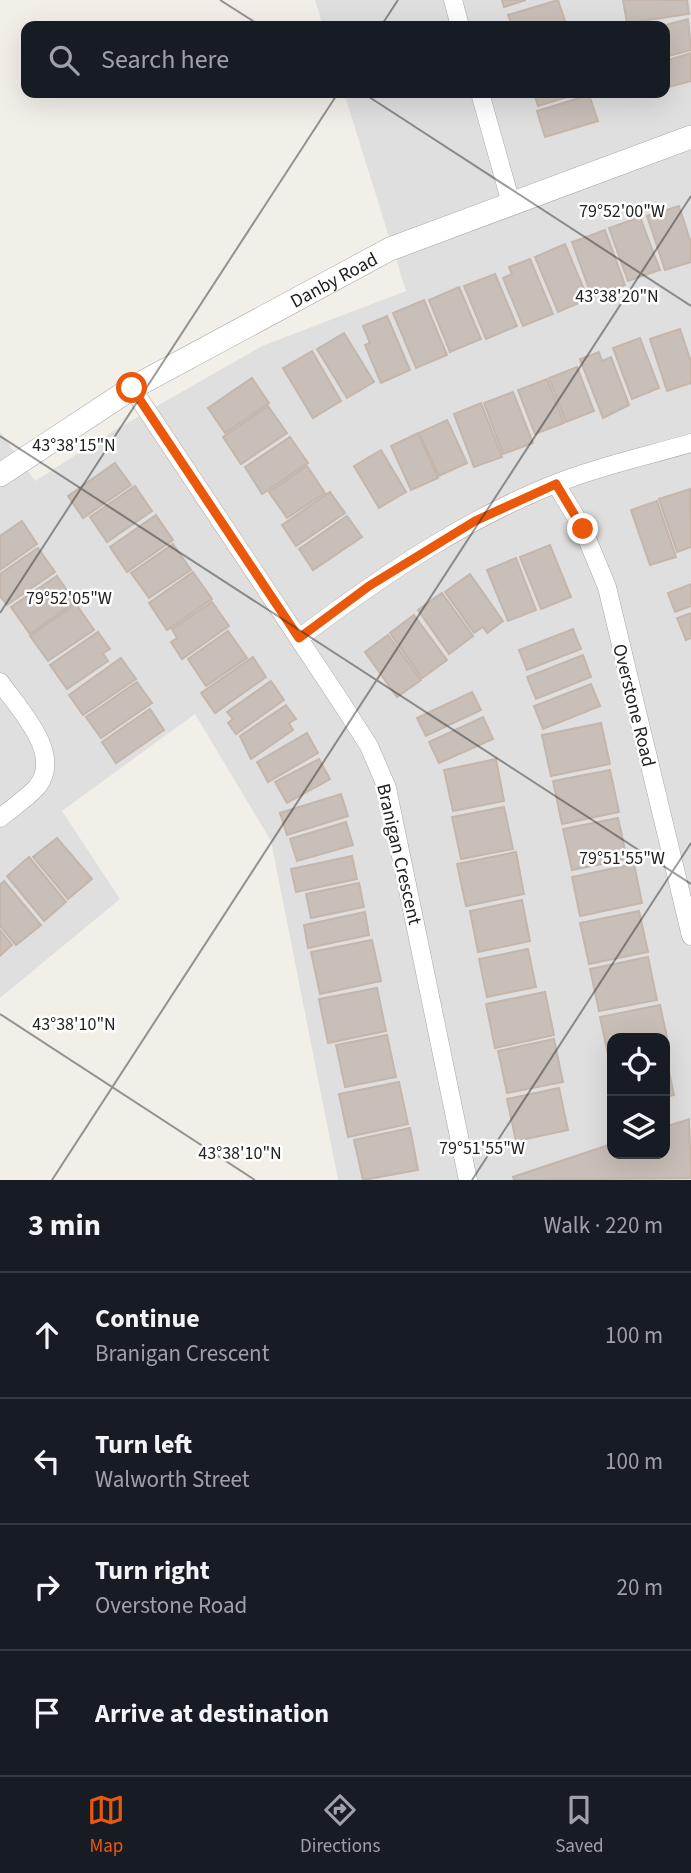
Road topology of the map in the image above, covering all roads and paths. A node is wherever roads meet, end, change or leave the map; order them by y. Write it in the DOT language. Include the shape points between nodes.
graph roads {
  1 [pos="453,0"];
  2 [pos="459,21"];
  3 [pos="481,98"];
  4 [pos="691,138"];
  5 [pos="511,203"];
  6 [pos="132,388"];
  7 [pos="691,443"];
  8 [pos="0,475"];
  9 [pos="556,484"];
  10 [pos="299,638"];
  11 [pos="0,682"];
  12 [pos="0,818"];
  13 [pos="691,936"];
  14 [pos="468,1180"];
  1 -- 2 [label="street"];
  3 -- 5 [label="street"];
  4 -- 5 [label="street, Danby Road"];
  5 -- 6 [label="street, Danby Road" via="390,249"];
  6 -- 8 [label="street, Danby Road"];
  6 -- 10 [label="street, Branigan Crescent"];
  7 -- 9 [label="street"];
  9 -- 10 [label="street" via="475,521 369,586"];
  9 -- 13 [label="street, Overstone Road" via="583,529 607,587"];
  10 -- 14 [label="street, Branigan Crescent" via="369,746 387,788"];
  11 -- 12 [label="street" via="36,734 46,757 38,786"];
}
